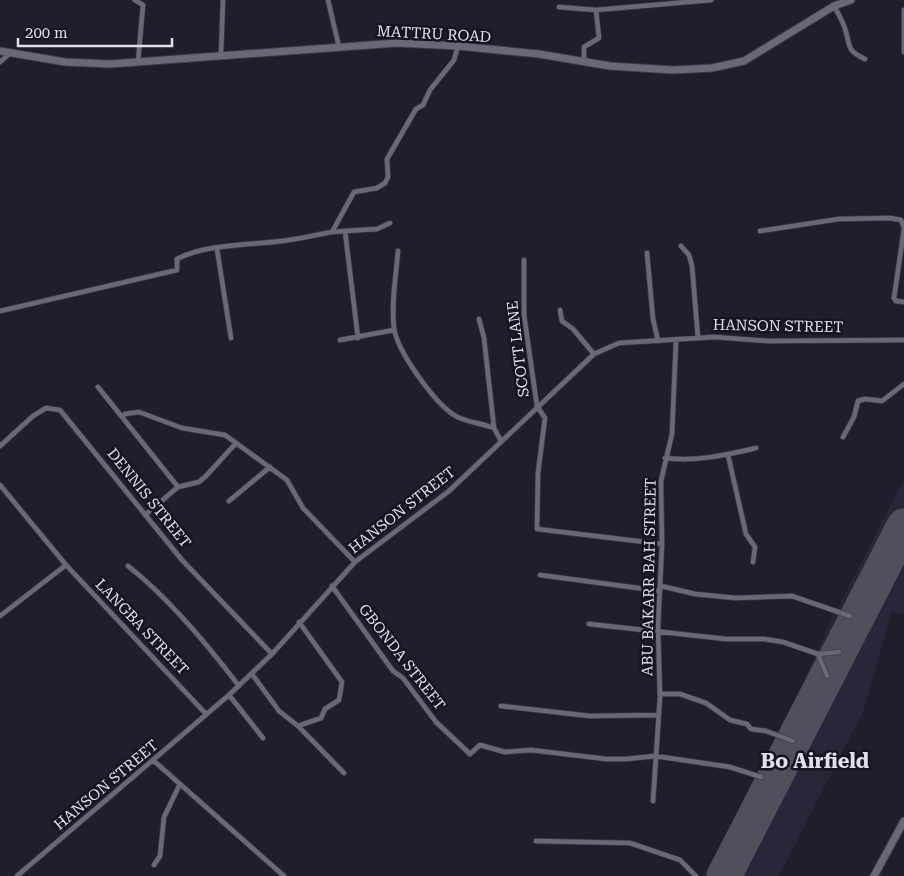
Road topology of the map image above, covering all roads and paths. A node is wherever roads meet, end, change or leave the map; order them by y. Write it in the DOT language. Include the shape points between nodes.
graph roads {
  1 [pos="135,0"];
  2 [pos="146,0"];
  3 [pos="224,0"];
  4 [pos="328,0"];
  5 [pos="711,0"];
  6 [pos="851,0"];
  7 [pos="143,5"];
  8 [pos="834,6"];
  9 [pos="559,7"];
  10 [pos="596,10"];
  11 [pos="904,10"];
  12 [pos="458,46"];
  13 [pos="339,47"];
  14 [pos="0,51"];
  15 [pos="904,52"];
  16 [pos="9,54"];
  17 [pos="221,55"];
  18 [pos="865,59"];
  19 [pos="0,62"];
  20 [pos="138,62"];
  21 [pos="584,62"];
  22 [pos="390,223"];
  23 [pos="904,229"];
  24 [pos="345,231"];
  25 [pos="760,231"];
  26 [pos="332,232"];
  27 [pos="681,246"];
  28 [pos="217,249"];
  29 [pos="398,251"];
  30 [pos="647,253"];
  31 [pos="902,258"];
  32 [pos="524,260"];
  33 [pos="904,302"];
  34 [pos="560,310"];
  35 [pos="0,311"];
  36 [pos="479,319"];
  37 [pos="394,330"];
  38 [pos="231,338"];
  39 [pos="358,338"];
  40 [pos="698,338"];
  41 [pos="340,340"];
  42 [pos="904,340"];
  43 [pos="658,341"];
  44 [pos="676,341"];
  45 [pos="594,354"];
  46 [pos="904,384"];
  47 [pos="98,387"];
  48 [pos="538,406"];
  49 [pos="125,414"];
  50 [pos="494,428"];
  51 [pos="843,437"];
  52 [pos="501,442"];
  53 [pos="236,443"];
  54 [pos="0,446"];
  55 [pos="756,448"];
  56 [pos="728,455"];
  57 [pos="665,458"];
  58 [pos="270,467"];
  59 [pos="0,485"];
  60 [pos="178,488"];
  61 [pos="229,501"];
  62 [pos="145,515"];
  63 [pos="662,544"];
  64 [pos="354,562"];
  65 [pos="753,562"];
  66 [pos="66,566"];
  67 [pos="128,566"];
  68 [pos="540,574"];
  69 [pos="332,586"];
  70 [pos="660,589"];
  71 [pos="0,616"];
  72 [pos="850,616"];
  73 [pos="299,622"];
  74 [pos="589,624"];
  75 [pos="658,630"];
  76 [pos="839,652"];
  77 [pos="272,654"];
  78 [pos="818,654"];
  79 [pos="252,674"];
  80 [pos="827,676"];
  81 [pos="238,686"];
  82 [pos="660,694"];
  83 [pos="229,695"];
  84 [pos="501,706"];
  85 [pos="206,714"];
  86 [pos="658,714"];
  87 [pos="298,726"];
  88 [pos="263,738"];
  89 [pos="794,741"];
  90 [pos="654,756"];
  91 [pos="154,761"];
  92 [pos="344,773"];
  93 [pos="761,777"];
  94 [pos="180,784"];
  95 [pos="653,801"];
  96 [pos="904,821"];
  97 [pos="536,840"];
  98 [pos="154,865"];
  99 [pos="17,876"];
  100 [pos="284,876"];
  101 [pos="696,876"];
  102 [pos="874,876"];
  1 -- 7 [label="street"];
  2 -- 7 [label="street"];
  3 -- 17 [label="street"];
  4 -- 13 [label="street"];
  5 -- 10 [label="street"];
  6 -- 8 [label="main road, MATTRU ROAD"];
  7 -- 20 [label="street"];
  8 -- 18 [label="street" via="844,27 847,45 854,54"];
  8 -- 21 [label="main road, MATTRU ROAD" via="758,54 730,65 673,70"];
  9 -- 10 [label="street"];
  10 -- 21 [label="street" via="599,38 584,46"];
  11 -- 15 [label="street"];
  12 -- 13 [label="main road, MATTRU ROAD" via="397,43"];
  12 -- 21 [label="main road, MATTRU ROAD"];
  12 -- 26 [label="street" via="454,60 430,90 423,105 416,109 387,159 385,183 377,188 354,192"];
  13 -- 17 [label="main road, MATTRU ROAD"];
  14 -- 16 [label="main road, MATTRU ROAD"];
  16 -- 19 [label="street"];
  16 -- 20 [label="main road, MATTRU ROAD" via="88,64"];
  17 -- 20 [label="main road, MATTRU ROAD"];
  22 -- 24 [label="street" via="377,229"];
  23 -- 25 [label="street" via="901,220 890,218 840,219"];
  23 -- 31 [label="street"];
  24 -- 26 [label="street"];
  24 -- 39 [label="street"];
  26 -- 28 [label="street"];
  27 -- 40 [label="street" via="689,255 692,266"];
  28 -- 35 [label="street" via="177,259 177,270"];
  28 -- 38 [label="street"];
  29 -- 37 [label="street"];
  30 -- 43 [label="street"];
  31 -- 33 [label="street" via="894,298"];
  32 -- 48 [label="street, SCOTT LANE" via="524,315"];
  34 -- 45 [label="street" via="562,321"];
  36 -- 50 [label="street"];
  37 -- 39 [label="street"];
  37 -- 50 [label="street" via="411,366 441,404 455,416"];
  39 -- 41 [label="street"];
  40 -- 42 [label="street, HANSON STREET"];
  40 -- 44 [label="street, HANSON STREET"];
  43 -- 44 [label="street, HANSON STREET"];
  43 -- 45 [label="street, HANSON STREET" via="619,343"];
  44 -- 57 [label="street, ABU BAKARR BAH STREET" via="672,434"];
  45 -- 48 [label="street, HANSON STREET"];
  46 -- 51 [label="street" via="882,401 858,401"];
  47 -- 60 [label="street"];
  48 -- 52 [label="street, HANSON STREET"];
  48 -- 63 [label="street, SCOTT LANE" via="545,418 538,473 536,529"];
  49 -- 53 [label="street" via="139,412 182,428 225,435"];
  50 -- 52 [label="street"];
  52 -- 64 [label="street, HANSON STREET" via="449,491"];
  53 -- 58 [label="street"];
  53 -- 60 [label="street" via="199,482"];
  54 -- 62 [label="street, DENNIS STREET" via="46,408 60,410"];
  55 -- 56 [label="street"];
  56 -- 57 [label="street" via="681,460"];
  56 -- 65 [label="street" via="746,534 755,547"];
  57 -- 63 [label="street, ABU BAKARR BAH STREET" via="660,497"];
  58 -- 61 [label="street"];
  58 -- 64 [label="street" via="287,480 304,508"];
  59 -- 66 [label="street, LANGBA STREET"];
  60 -- 62 [label="street"];
  62 -- 77 [label="street, DENNIS STREET" via="182,560"];
  63 -- 70 [label="street, ABU BAKARR BAH STREET"];
  64 -- 69 [label="street, HANSON STREET"];
  66 -- 71 [label="street"];
  66 -- 85 [label="street, LANGBA STREET"];
  67 -- 81 [label="street" via="166,602"];
  68 -- 70 [label="street"];
  69 -- 73 [label="street, HANSON STREET"];
  69 -- 90 [label="street, GBONDA STREET" via="393,671 403,678 436,722 470,754 480,745 504,752 532,750 606,759"];
  70 -- 72 [label="street" via="736,598 792,596"];
  70 -- 75 [label="street, ABU BAKARR BAH STREET"];
  73 -- 77 [label="street, HANSON STREET"];
  73 -- 87 [label="street" via="342,682 339,700 325,709 321,718"];
  74 -- 75 [label="street"];
  75 -- 78 [label="street" via="726,639 764,639"];
  75 -- 82 [label="street, ABU BAKARR BAH STREET"];
  76 -- 78 [label="street"];
  77 -- 79 [label="street, HANSON STREET"];
  78 -- 80 [label="street"];
  79 -- 81 [label="street, HANSON STREET"];
  79 -- 87 [label="street" via="280,711"];
  81 -- 83 [label="street, HANSON STREET"];
  82 -- 86 [label="street, ABU BAKARR BAH STREET"];
  82 -- 89 [label="street" via="680,694 706,703 730,720"];
  83 -- 85 [label="street, HANSON STREET"];
  83 -- 88 [label="street"];
  84 -- 86 [label="street" via="590,716"];
  85 -- 91 [label="street, HANSON STREET"];
  86 -- 90 [label="street, ABU BAKARR BAH STREET"];
  87 -- 92 [label="street"];
  90 -- 93 [label="street" via="730,767"];
  90 -- 95 [label="street, ABU BAKARR BAH STREET"];
  91 -- 94 [label="street"];
  91 -- 99 [label="street, HANSON STREET"];
  94 -- 98 [label="street" via="164,818 160,856"];
  94 -- 100 [label="street"];
  96 -- 102 [label="main road"];
  97 -- 101 [label="street" via="630,843 680,860"];
}
